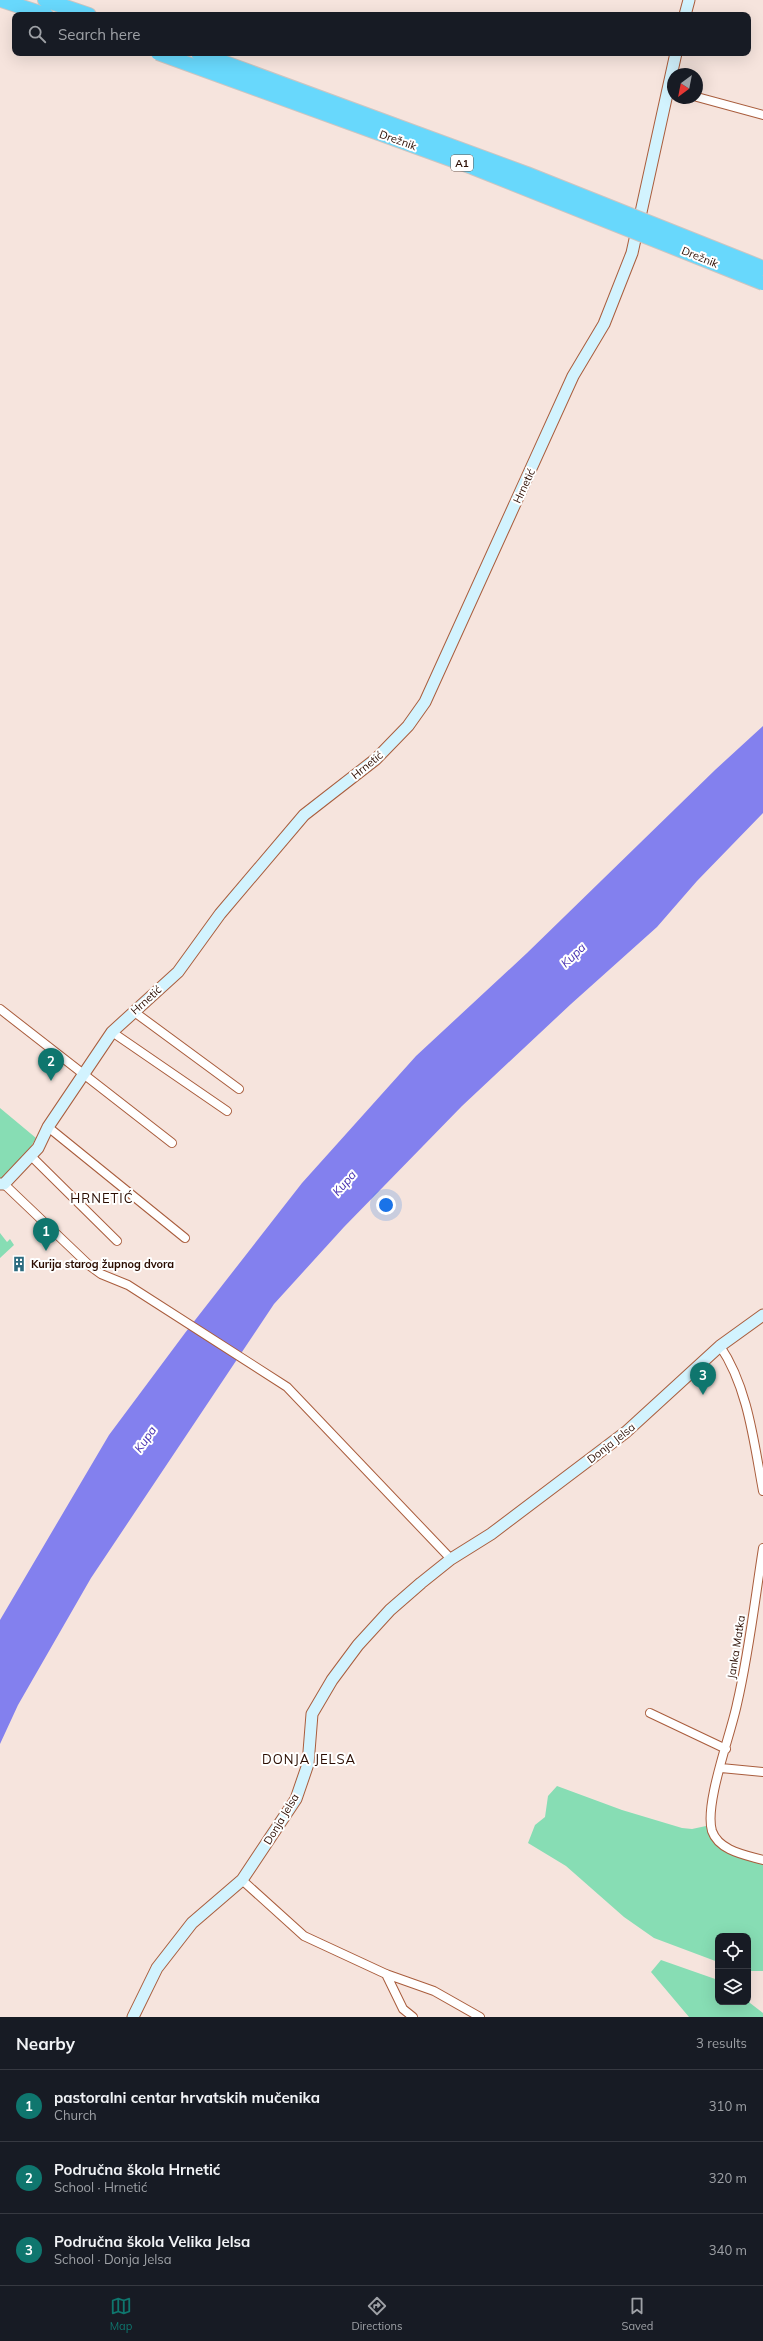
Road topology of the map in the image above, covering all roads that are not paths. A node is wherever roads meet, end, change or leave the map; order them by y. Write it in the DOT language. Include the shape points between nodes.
graph roads {
  1 [pos="1,0"];
  2 [pos="45,0"];
  3 [pos="689,0"];
  4 [pos="37,12"];
  5 [pos="80,12"];
  6 [pos="686,12"];
  7 [pos="166,56"];
  8 [pos="206,56"];
  9 [pos="676,56"];
  10 [pos="674,68"];
  11 [pos="703,99"];
  12 [pos="667,103"];
  13 [pos="763,115"];
  14 [pos="763,268"];
  15 [pos="763,283"];
  16 [pos="0,1009"];
  17 [pos="133,1011"];
  18 [pos="112,1032"];
  19 [pos="83,1074"];
  20 [pos="239,1089"];
  21 [pos="228,1111"];
  22 [pos="48,1127"];
  23 [pos="172,1143"];
  24 [pos="32,1156"];
  25 [pos="2,1184"];
  26 [pos="185,1238"];
  27 [pos="117,1241"];
  28 [pos="763,1315"];
  29 [pos="720,1346"];
  30 [pos="763,1491"];
  31 [pos="763,1548"];
  32 [pos="451,1559"];
  33 [pos="650,1713"];
  34 [pos="726,1749"];
  35 [pos="721,1768"];
  36 [pos="763,1772"];
  37 [pos="763,1860"];
  38 [pos="242,1880"];
  39 [pos="386,1974"];
  40 [pos="133,2017"];
  41 [pos="413,2017"];
  42 [pos="480,2017"];
  1 -- 4 [label="highway"];
  2 -- 5 [label="highway"];
  3 -- 6 [label="street"];
  7 -- 15 [label="highway, Drežnik / A1, bridge" via="472,167"];
  8 -- 14 [label="highway, Drežnik / A1, bridge" via="527,174"];
  9 -- 10 [label="street"];
  11 -- 13 [label="street"];
  12 -- 17 [label="street, Hrnetić" via="632,253 604,324 574,376 433,686 418,713 376,760 304,815 220,914 178,972"];
  16 -- 19 [label="street"];
  17 -- 18 [label="street, Hrnetić"];
  17 -- 20 [label="street"];
  18 -- 19 [label="street, Hrnetić"];
  18 -- 21 [label="street"];
  19 -- 22 [label="street, Hrnetić"];
  19 -- 23 [label="street"];
  22 -- 24 [label="street, Hrnetić"];
  22 -- 26 [label="street"];
  24 -- 25 [label="street, Hrnetić"];
  24 -- 27 [label="street"];
  25 -- 32 [label="street" via="101,1274 128,1285 274,1377"];
  28 -- 29 [label="street, Donja Jelsa"];
  29 -- 30 [label="street" via="737,1377 751,1429"];
  29 -- 32 [label="street, Donja Jelsa" via="626,1432 491,1534"];
  31 -- 34 [label="street, Janka Matka" via="738,1703"];
  32 -- 38 [label="street, Donja Jelsa" via="390,1610 358,1645 332,1680 312,1714 308,1764 296,1799"];
  33 -- 34 [label="street"];
  34 -- 35 [label="street, Janka Matka"];
  35 -- 36 [label="street"];
  35 -- 37 [label="street, Janka Matka" via="712,1802 712,1832 725,1847"];
  38 -- 39 [label="street" via="304,1936"];
  38 -- 40 [label="street, Donja Jelsa" via="192,1924 157,1968"];
  39 -- 41 [label="street" via="403,2010"];
  39 -- 42 [label="street" via="434,1991"];
}
